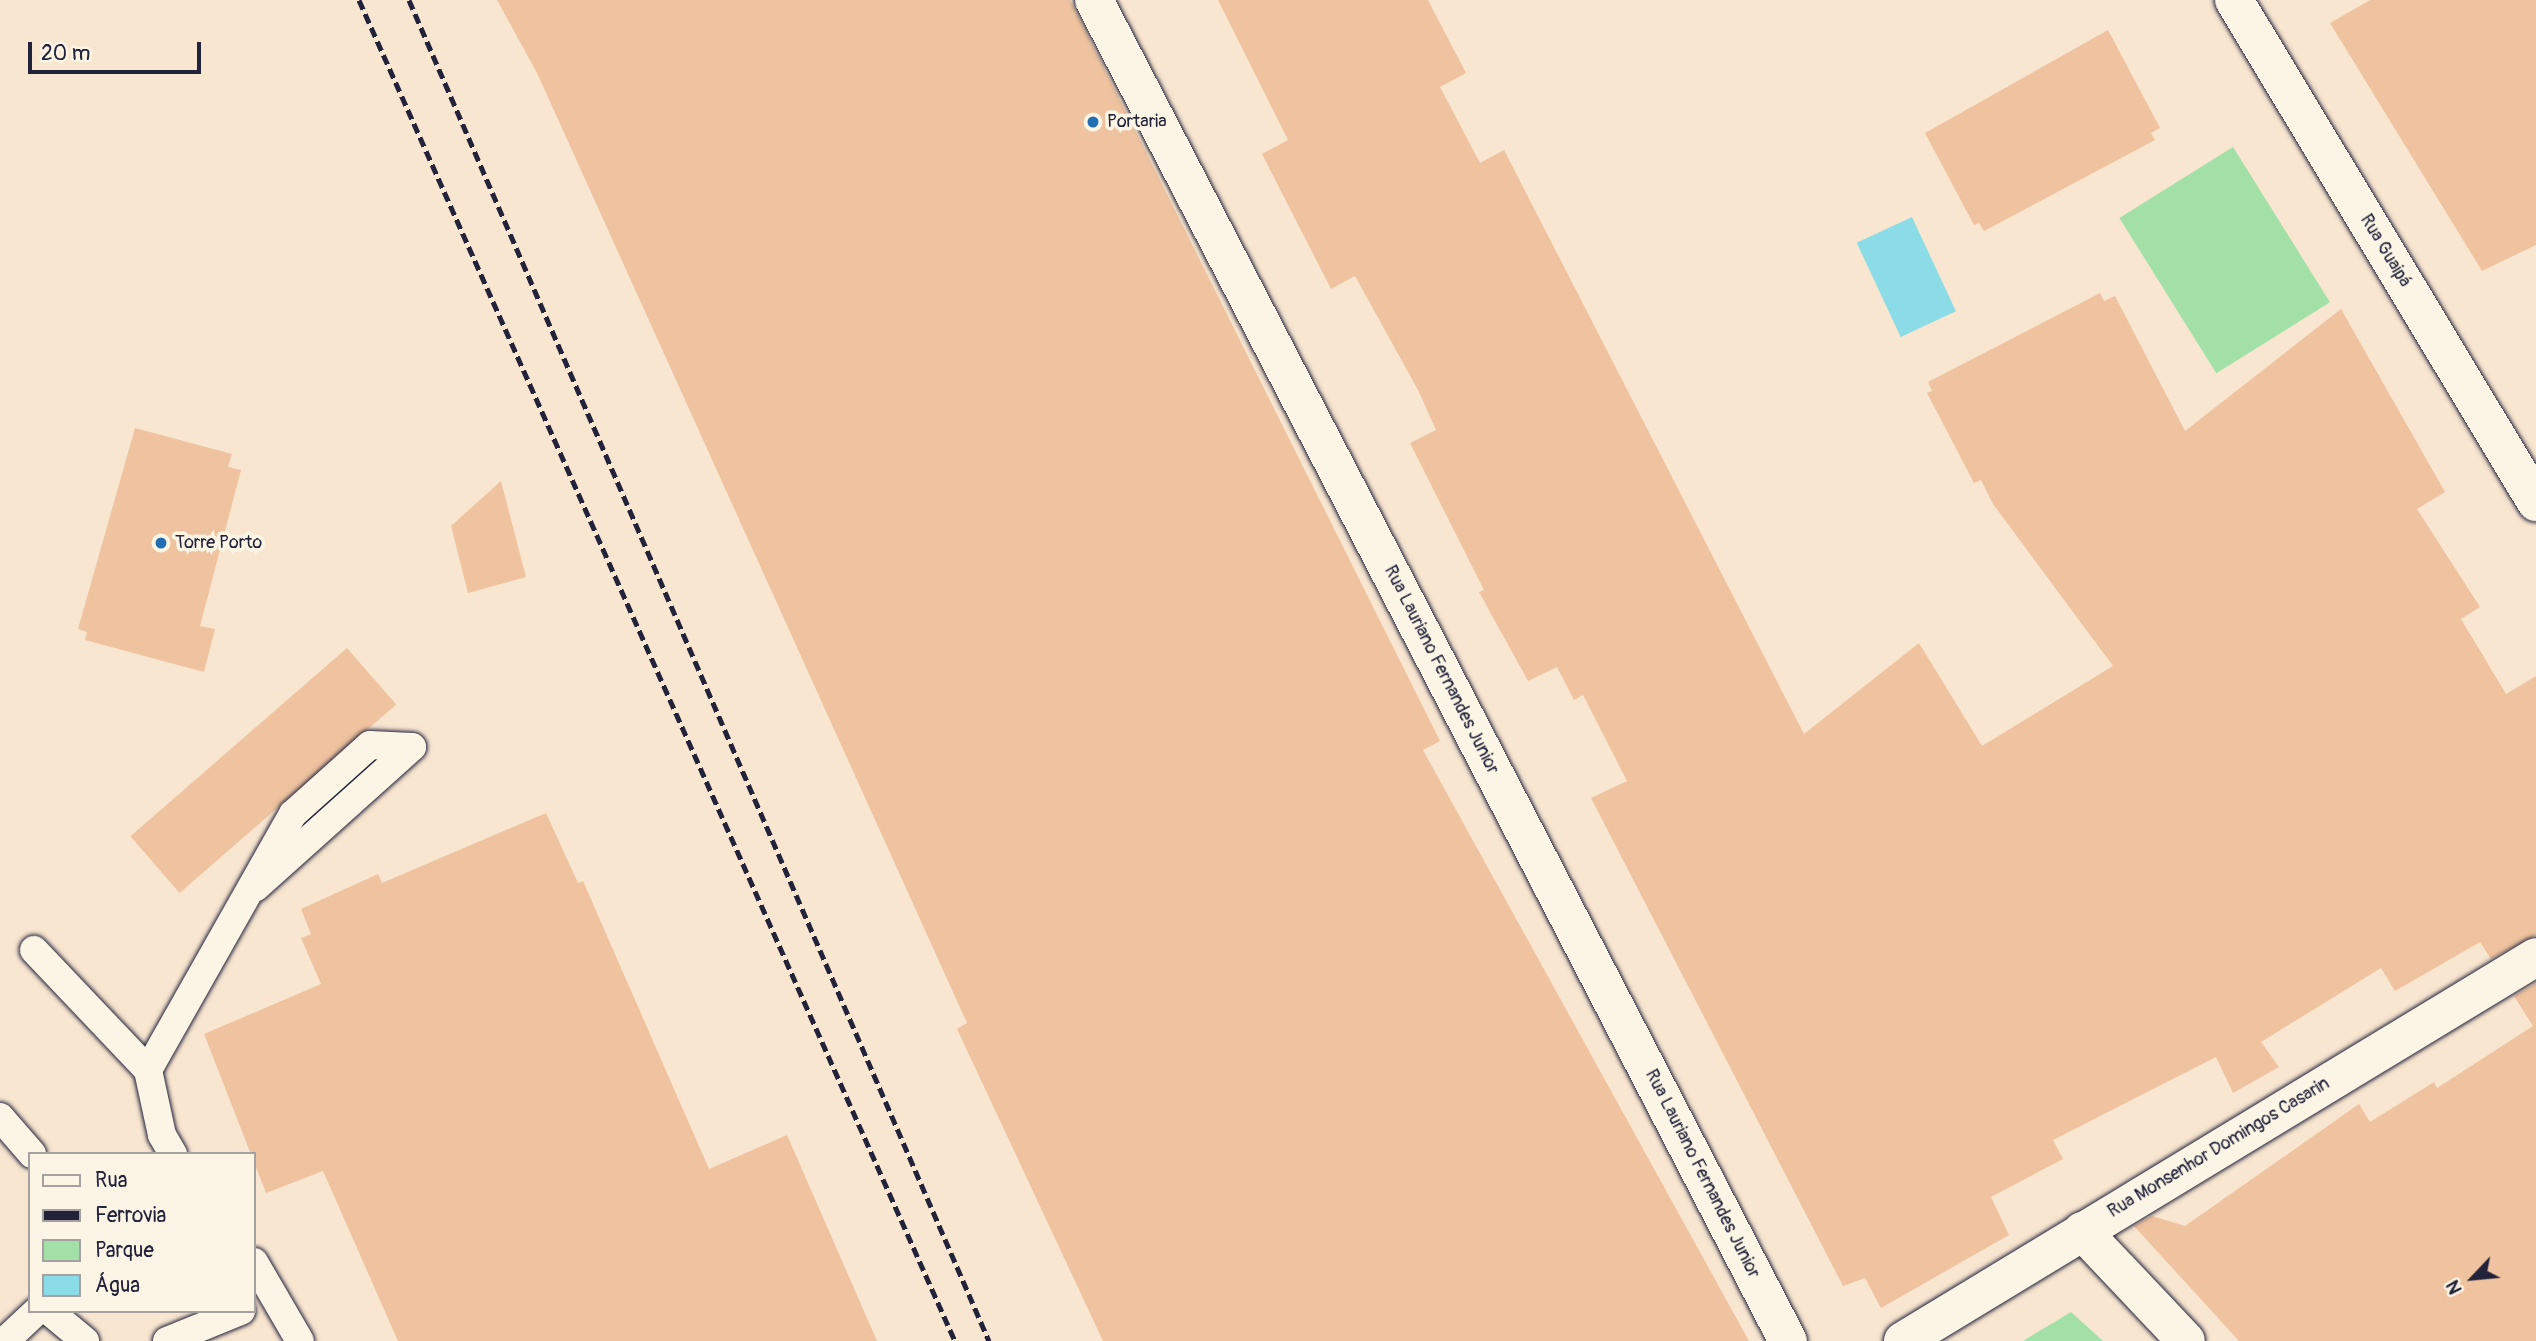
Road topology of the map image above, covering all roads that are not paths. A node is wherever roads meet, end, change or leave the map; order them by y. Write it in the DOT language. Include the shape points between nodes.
graph roads {
  1 [pos="1094,0"];
  2 [pos="2234,0"];
  3 [pos="2536,502"];
  4 [pos="256,887"];
  5 [pos="34,950"];
  6 [pos="2536,957"];
  7 [pos="148,1070"];
  8 [pos="0,1117"];
  9 [pos="30,1152"];
  10 [pos="172,1152"];
  11 [pos="2082,1231"];
  12 [pos="256,1269"];
  13 [pos="265,1302"];
  14 [pos="35,1313"];
  15 [pos="51,1313"];
  16 [pos="236,1313"];
  17 [pos="5,1341"];
  18 [pos="85,1341"];
  19 [pos="167,1341"];
  20 [pos="300,1341"];
  21 [pos="1788,1341"];
  22 [pos="1903,1341"];
  23 [pos="2186,1341"];
  1 -- 21 [label="street, Rua Lauriano Fernandes Junior"];
  2 -- 3 [label="street, Rua Guaipá"];
  4 -- 4 [label="lane" via="276,868 412,747 370,745 302,805"];
  4 -- 7 [label="lane"];
  5 -- 7 [label="lane"];
  6 -- 11 [label="street, Rua Monsenhor Domingos Casarin"];
  7 -- 10 [label="lane" via="162,1135"];
  8 -- 9 [label="lane"];
  11 -- 22 [label="street, Rua Monsenhor Domingos Casarin"];
  11 -- 23 [label="street"];
  12 -- 13 [label="lane"];
  13 -- 20 [label="lane"];
  14 -- 17 [label="lane"];
  15 -- 18 [label="lane"];
  16 -- 19 [label="lane"];
}
